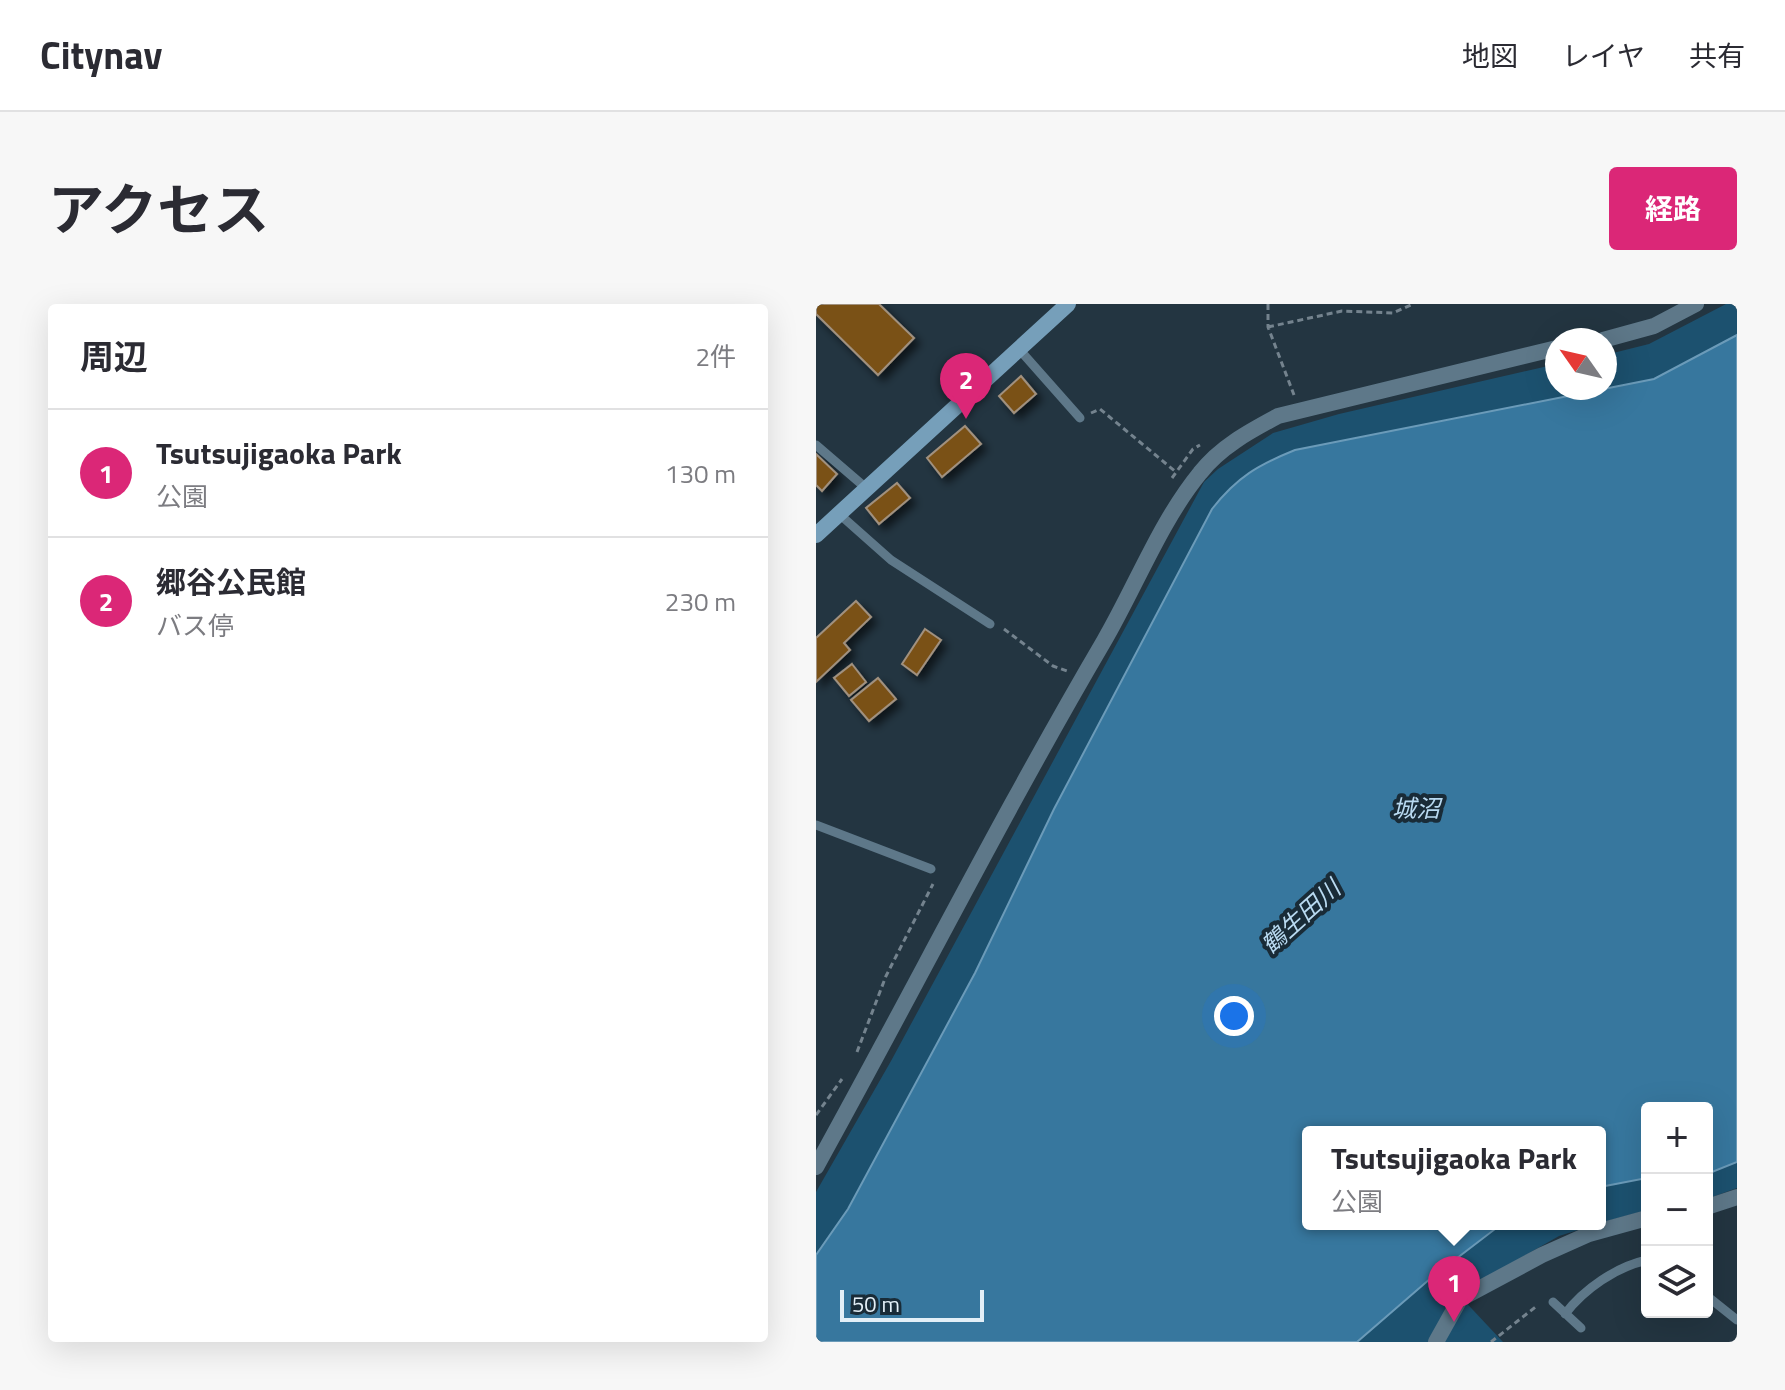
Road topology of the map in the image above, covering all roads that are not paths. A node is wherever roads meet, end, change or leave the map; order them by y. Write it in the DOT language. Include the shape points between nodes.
graph roads {
  1 [pos="1068,304"];
  2 [pos="1696,304"];
  3 [pos="1617,336"];
  4 [pos="1018,348"];
  5 [pos="1545,351"];
  6 [pos="1080,418"];
  7 [pos="816,445"];
  8 [pos="866,488"];
  9 [pos="838,513"];
  10 [pos="816,535"];
  11 [pos="990,624"];
  12 [pos="816,825"];
  13 [pos="931,869"];
  14 [pos="816,1167"];
  15 [pos="1737,1197"];
  16 [pos="1713,1205"];
  17 [pos="1641,1220"];
  18 [pos="1606,1229"];
  19 [pos="1604,1230"];
  20 [pos="1641,1262"];
  21 [pos="1713,1301"];
  22 [pos="1553,1302"];
  23 [pos="1565,1314"];
  24 [pos="1737,1320"];
  25 [pos="1581,1328"];
  26 [pos="1436,1342"];
  1 -- 4 [label="street"];
  2 -- 3 [label="street" via="1654,326"];
  4 -- 6 [label="lane"];
  4 -- 8 [label="street"];
  5 -- 14 [label="street" via="1278,416 1220,452 1201,472 1081,679"];
  7 -- 8 [label="lane"];
  8 -- 9 [label="street"];
  9 -- 10 [label="street"];
  9 -- 11 [label="lane" via="891,560"];
  12 -- 13 [label="lane"];
  15 -- 16 [label="street"];
  17 -- 18 [label="street"];
  19 -- 26 [label="street" via="1542,1255 1460,1299"];
  20 -- 23 [label="lane" via="1625,1266 1576,1299"];
  21 -- 24 [label="lane"];
  22 -- 23 [label="lane"];
  23 -- 25 [label="lane"];
}
